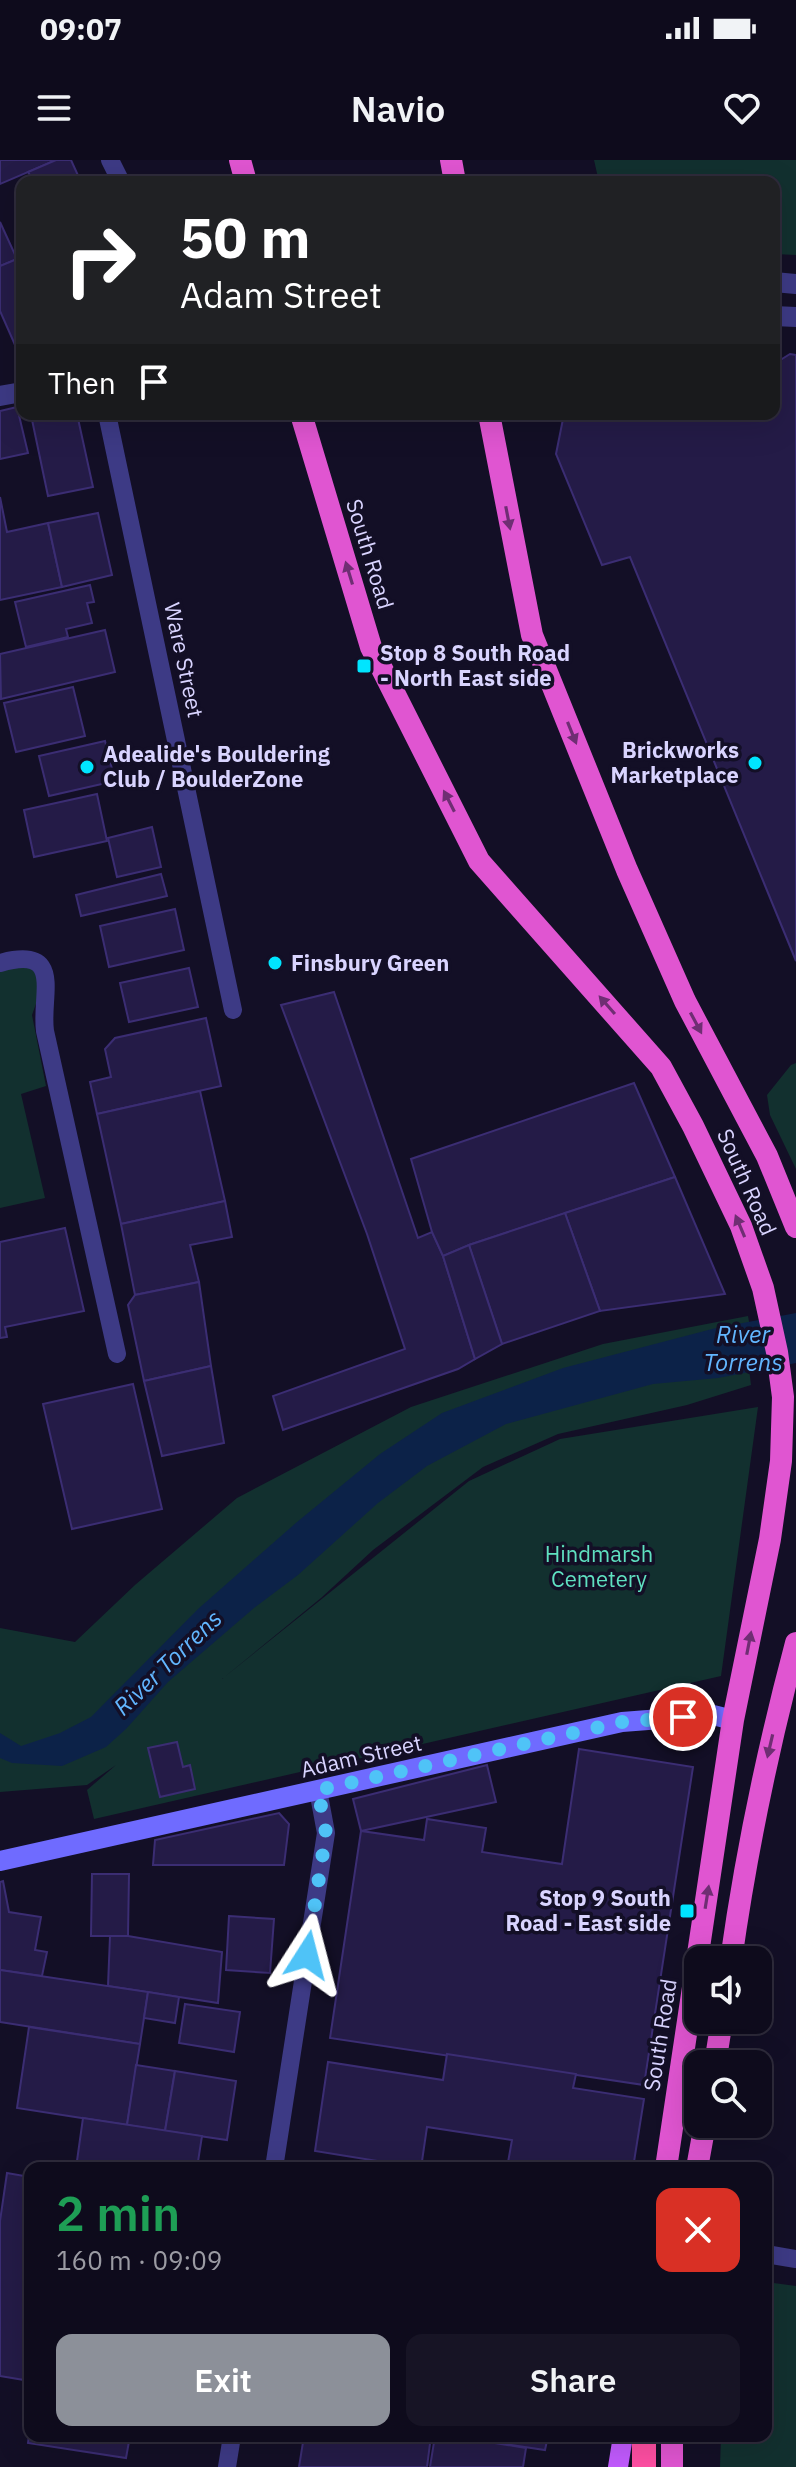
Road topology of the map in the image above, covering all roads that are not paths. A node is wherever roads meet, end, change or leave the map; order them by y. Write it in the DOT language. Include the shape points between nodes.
graph roads {
  1 [pos="108,420"];
  2 [pos="303,420"];
  3 [pos="490,420"];
  4 [pos="0,963"];
  5 [pos="233,1010"];
  6 [pos="796,1227"];
  7 [pos="117,1354"];
  8 [pos="796,1643"];
  9 [pos="733,1720"];
  10 [pos="318,1790"];
  11 [pos="0,1861"];
  12 [pos="733,1946"];
  13 [pos="702,2138"];
  14 [pos="275,2162"];
  15 [pos="667,2162"];
  16 [pos="698,2162"];
  17 [pos="772,2255"];
  18 [pos="796,2259"];
  19 [pos="231,2442"];
  20 [pos="622,2442"];
  21 [pos="644,2442"];
  22 [pos="672,2442"];
  23 [pos="227,2467"];
  24 [pos="618,2467"];
  25 [pos="644,2467"];
  26 [pos="672,2467"];
  1 -- 5 [label="street, Ware Street"];
  9 -- 2 [label="highway, South Road, one-way" via="781,1461 783,1397 766,1300 741,1226 661,1067 479,861 371,647"];
  3 -- 6 [label="highway, South Road, one-way" via="532,635 685,1001 767,1156"];
  4 -- 7 [label="street" via="31,961 46,976 45,1031"];
  8 -- 12 [label="highway, one-way" via="759,1790"];
  9 -- 10 [label="main road, Adam Street" via="713,1715 622,1722"];
  15 -- 9 [label="highway, South Road, one-way"];
  10 -- 11 [label="main road, Adam Street"];
  10 -- 14 [label="street" via="326,1833"];
  13 -- 16 [label="highway"];
  17 -- 18 [label="street"];
  19 -- 23 [label="street"];
  20 -- 24 [label="main road"];
  21 -- 25 [label="highway"];
  22 -- 26 [label="highway"];
}
